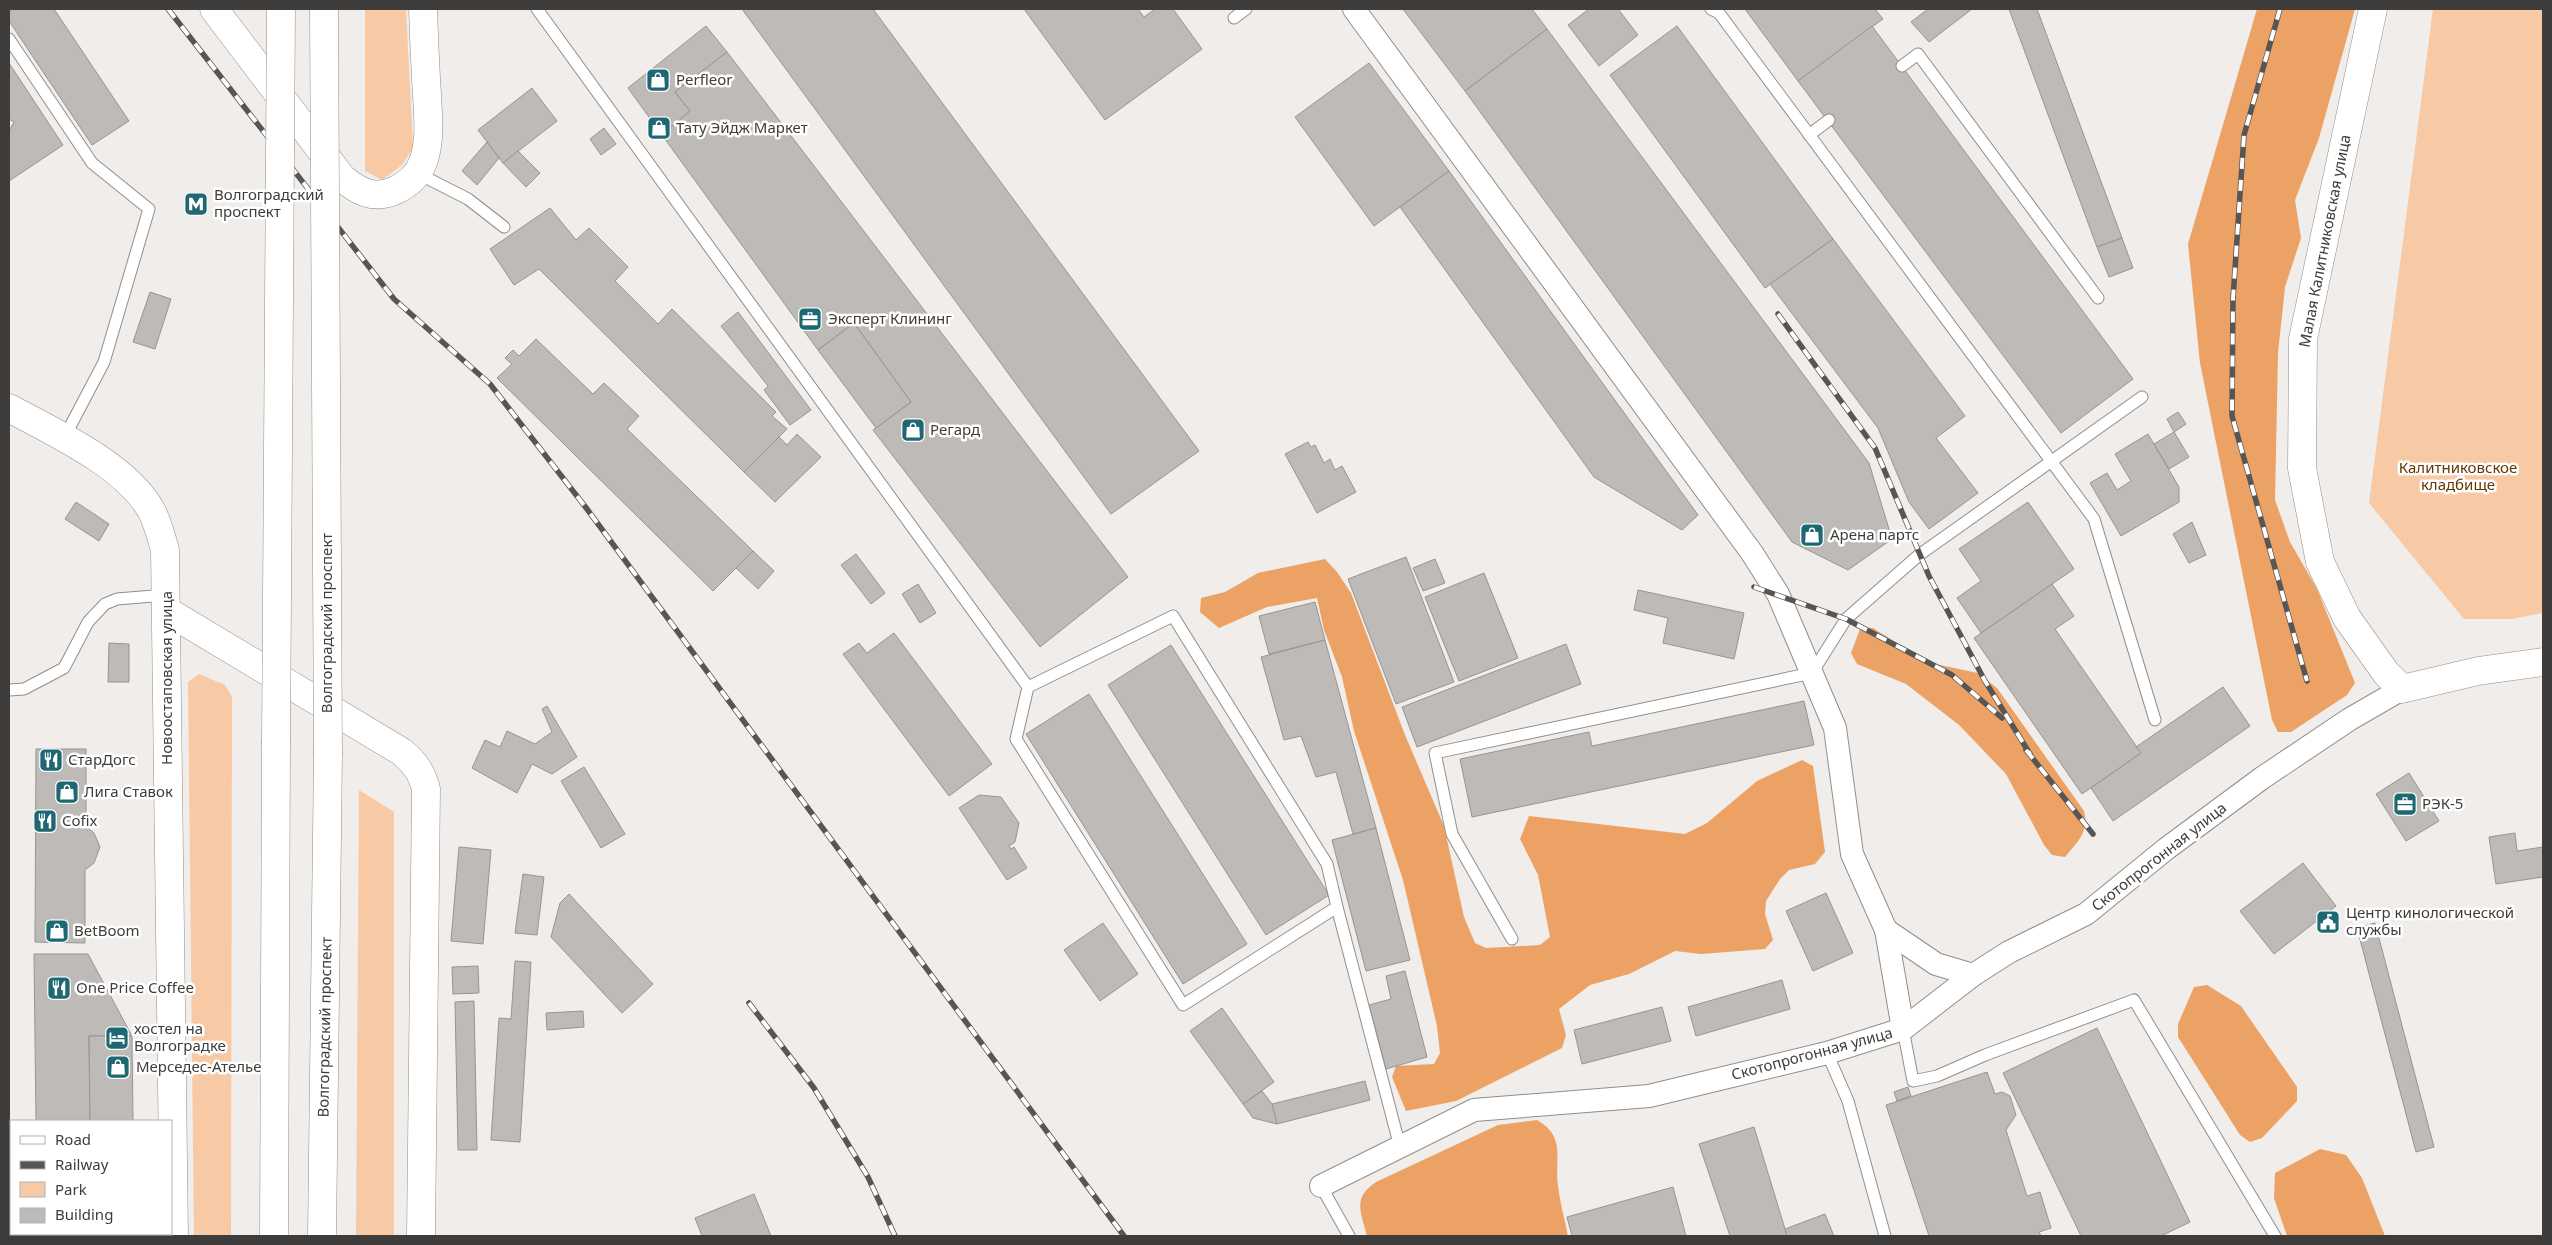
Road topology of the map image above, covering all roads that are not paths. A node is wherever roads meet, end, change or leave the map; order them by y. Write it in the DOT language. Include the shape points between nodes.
graph roads {
  1 [pos="214,9"];
  2 [pos="281,9"];
  3 [pos="324,9"];
  4 [pos="423,9"];
  5 [pos="537,9"];
  6 [pos="1246,9"];
  7 [pos="1354,9"];
  8 [pos="1711,9"];
  9 [pos="2373,9"];
  10 [pos="1234,18"];
  11 [pos="9,39"];
  12 [pos="1902,66"];
  13 [pos="1829,120"];
  14 [pos="1809,135"];
  15 [pos="417,173"];
  16 [pos="504,227"];
  17 [pos="2098,298"];
  18 [pos="2142,397"];
  19 [pos="9,408"];
  20 [pos="64,438"];
  21 [pos="2050,462"];
  22 [pos="167,603"];
  23 [pos="2543,662"];
  24 [pos="1812,673"];
  25 [pos="1028,687"];
  26 [pos="2402,689"];
  27 [pos="9,690"];
  28 [pos="2155,720"];
  29 [pos="1338,907"];
  30 [pos="1886,930"];
  31 [pos="1512,939"];
  32 [pos="1973,975"];
  33 [pos="1903,1030"];
  34 [pos="1827,1053"];
  35 [pos="1400,1147"];
  36 [pos="1322,1186"];
  37 [pos="174,1236"];
  38 [pos="274,1236"];
  39 [pos="322,1236"];
  40 [pos="421,1236"];
  41 [pos="1349,1236"];
  42 [pos="1884,1236"];
  43 [pos="2275,1236"];
  1 -- 15 [label="main road" via="342,178 356,190 369,195 385,195 402,188"];
  2 -- 38 [label="main road, bridge"];
  3 -- 39 [label="main road, Волгоградский проспект, bridge" via="328,754"];
  4 -- 15 [label="main road" via="429,142"];
  5 -- 25 [label="lane"];
  6 -- 10 [label="lane"];
  7 -- 24 [label="street" via="1752,553 1778,594"];
  8 -- 14 [label="lane" via="1719,14"];
  9 -- 26 [label="main road, Малая Калитниковская улица" via="2303,339 2302,468 2320,562 2347,618 2386,673"];
  11 -- 20 [label="lane" via="92,163 149,209 104,362"];
  12 -- 17 [label="lane" via="1918,54"];
  13 -- 14 [label="lane"];
  14 -- 21 [label="lane"];
  15 -- 16 [label="lane" via="468,200"];
  18 -- 21 [label="lane"];
  19 -- 20 [label="main road, Новоостаповская улица"];
  20 -- 22 [label="main road, Новоостаповская улица" via="115,471 151,510 165,550"];
  21 -- 24 [label="lane" via="1920,555 1861,606 1846,620"];
  21 -- 28 [label="lane" via="2094,519"];
  22 -- 27 [label="lane" via="117,599 105,604 88,622 64,668 24,689"];
  22 -- 37 [label="main road, Новоостаповская улица"];
  22 -- 40 [label="main road" via="402,752 423,778 426,799"];
  23 -- 26 [label="main road, Скотопрогонная улица" via="2478,671"];
  24 -- 30 [label="street" via="1835,728 1852,854"];
  24 -- 31 [label="lane" via="1435,753 1452,834"];
  25 -- 29 [label="lane" via="1173,616 1327,864"];
  25 -- 29 [label="lane" via="1016,739 1183,1005"];
  26 -- 32 [label="street, Скотопрогонная улица" via="2262,778 2166,849 2086,914 2009,952"];
  29 -- 35 [label="lane"];
  30 -- 32 [label="street" via="1936,964"];
  30 -- 33 [label="street"];
  32 -- 33 [label="street, Скотопрогонная улица"];
  33 -- 34 [label="street, Скотопрогонная улица"];
  33 -- 43 [label="lane" via="1913,1081 1937,1076 2134,1000"];
  34 -- 35 [label="street, Скотопрогонная улица" via="1649,1096 1474,1110"];
  34 -- 42 [label="lane" via="1848,1101"];
  35 -- 36 [label="street, Скотопрогонная улица"];
  36 -- 41 [label="lane"];
}
